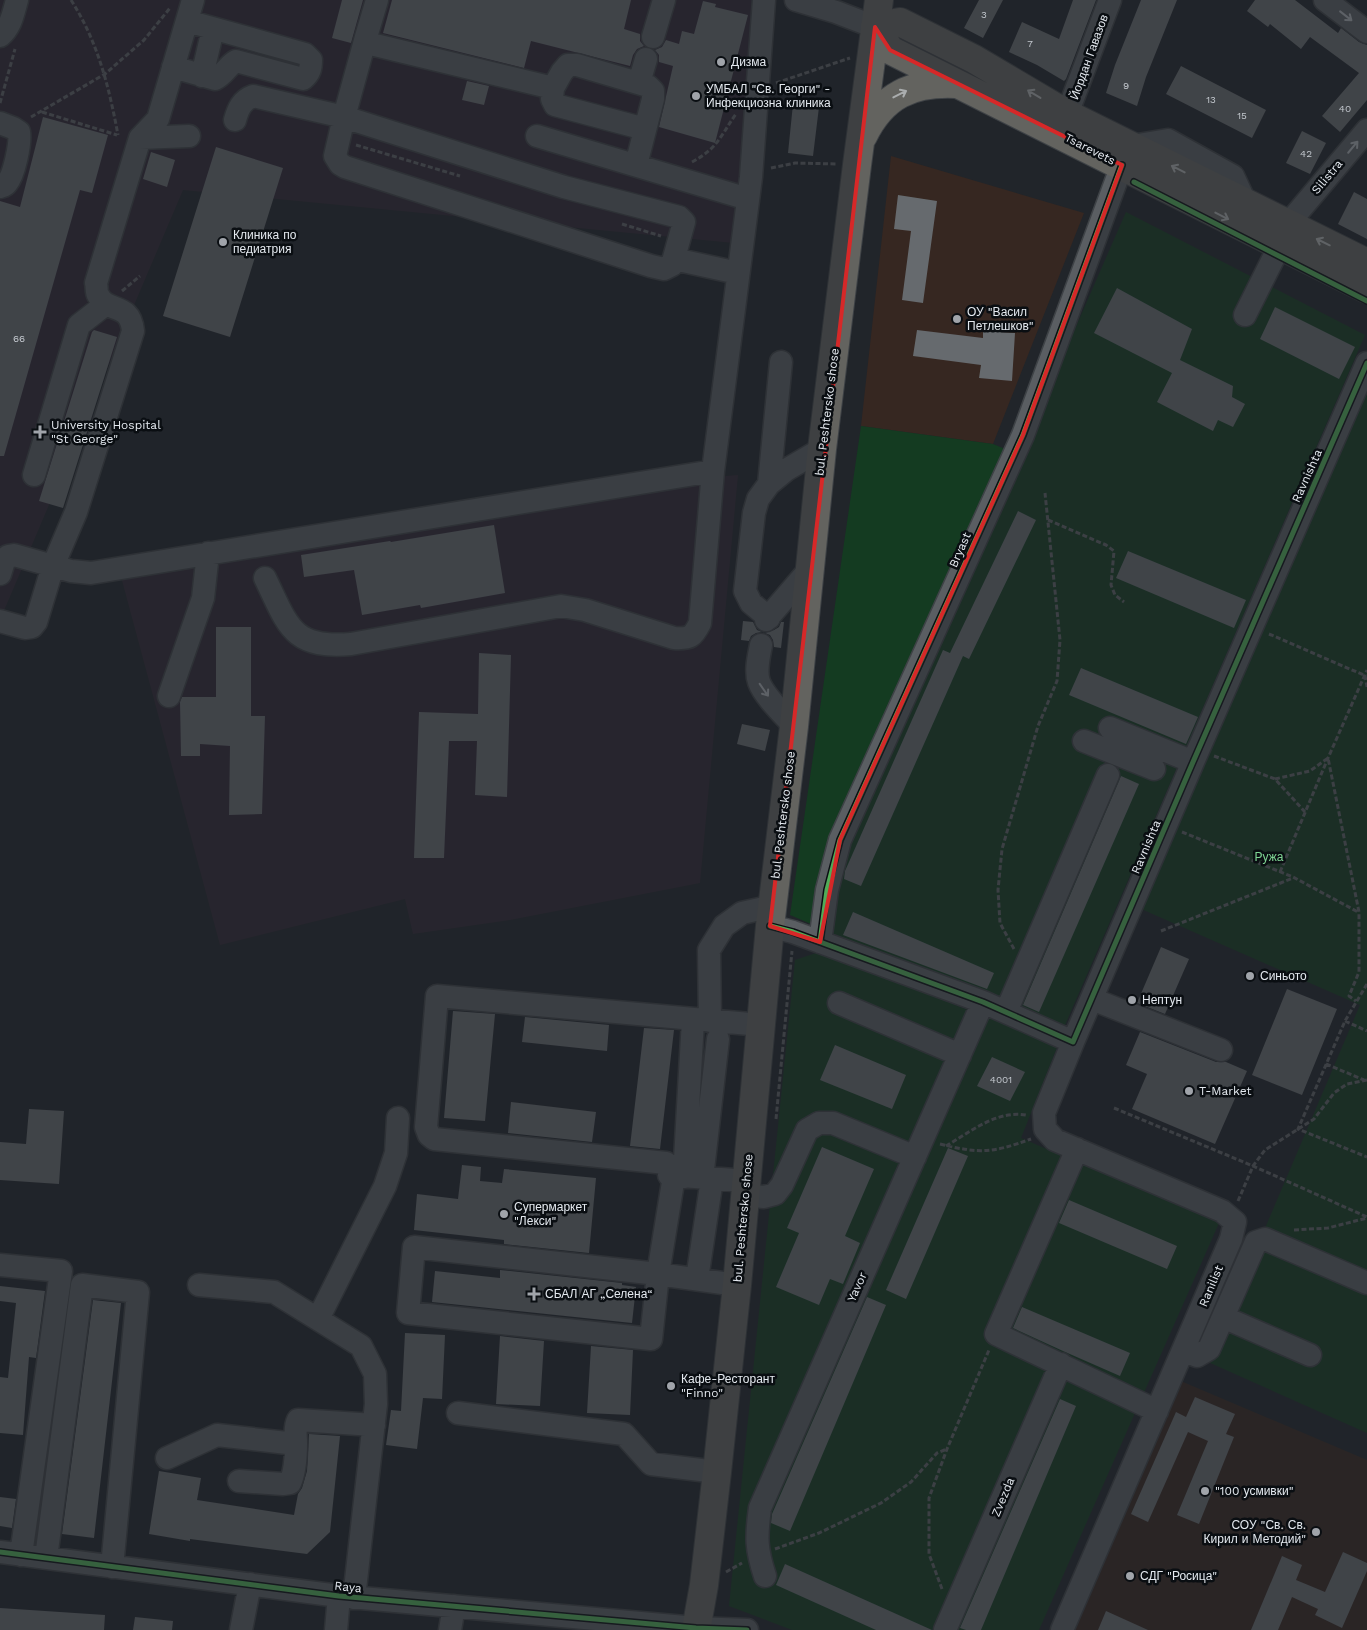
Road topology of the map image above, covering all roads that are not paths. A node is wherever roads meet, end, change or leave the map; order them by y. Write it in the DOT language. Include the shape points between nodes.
graph roads {
  1 [pos="2,0"];
  2 [pos="17,0"];
  3 [pos="377,0"];
  4 [pos="664,0"];
  5 [pos="764,0"];
  6 [pos="796,0"];
  7 [pos="879,0"];
  8 [pos="1110,0"];
  9 [pos="1325,0"];
  10 [pos="0,7"];
  11 [pos="184,9"];
  12 [pos="875,27"];
  13 [pos="213,29"];
  14 [pos="1367,32"];
  15 [pos="653,37"];
  16 [pos="366,38"];
  17 [pos="8,42"];
  18 [pos="646,59"];
  19 [pos="173,67"];
  20 [pos="202,76"];
  21 [pos="639,83"];
  22 [pos="959,84"];
  23 [pos="553,88"];
  24 [pos="1067,114"];
  25 [pos="344,117"];
  26 [pos="235,120"];
  27 [pos="7,125"];
  28 [pos="645,129"];
  29 [pos="1367,130"];
  30 [pos="189,136"];
  31 [pos="538,136"];
  32 [pos="140,138"];
  33 [pos="858,154"];
  34 [pos="1127,156"];
  35 [pos="636,165"];
  36 [pos="0,187"];
  37 [pos="749,188"];
  38 [pos="1284,235"];
  39 [pos="674,259"];
  40 [pos="1367,263"];
  41 [pos="738,274"];
  42 [pos="1367,289"];
  43 [pos="106,304"];
  44 [pos="1245,315"];
  45 [pos="781,362"];
  46 [pos="1366,366"];
  47 [pos="822,449"];
  48 [pos="713,471"];
  49 [pos="34,475"];
  50 [pos="769,484"];
  51 [pos="208,553"];
  52 [pos="53,566"];
  53 [pos="809,570"];
  54 [pos="0,574"];
  55 [pos="265,578"];
  56 [pos="0,621"];
  57 [pos="761,645"];
  58 [pos="169,696"];
  59 [pos="794,726"];
  60 [pos="1115,738"];
  61 [pos="1084,741"];
  62 [pos="1195,756"];
  63 [pos="1154,770"];
  64 [pos="1108,775"];
  65 [pos="772,916"];
  66 [pos="820,942"];
  67 [pos="1092,999"];
  68 [pos="983,1002"];
  69 [pos="839,1003"];
  70 [pos="1006,1012"];
  71 [pos="761,1025"];
  72 [pos="707,1027"];
  73 [pos="1073,1042"];
  74 [pos="1221,1050"];
  75 [pos="960,1055"];
  76 [pos="398,1118"];
  77 [pos="918,1149"];
  78 [pos="1077,1149"];
  79 [pos="429,1152"];
  80 [pos="693,1178"];
  81 [pos="746,1188"];
  82 [pos="0,1265"];
  83 [pos="658,1274"];
  84 [pos="697,1279"];
  85 [pos="1367,1282"];
  86 [pos="200,1285"];
  87 [pos="737,1285"];
  88 [pos="1223,1317"];
  89 [pos="318,1319"];
  90 [pos="1183,1350"];
  91 [pos="1310,1355"];
  92 [pos="1061,1364"];
  93 [pos="1157,1411"];
  94 [pos="458,1413"];
  95 [pos="374,1425"];
  96 [pos="296,1444"];
  97 [pos="167,1458"];
  98 [pos="717,1472"];
  99 [pos="239,1481"];
  100 [pos="10,1553"];
  101 [pos="46,1558"];
  102 [pos="112,1566"];
  103 [pos="765,1576"];
  104 [pos="250,1584"];
  105 [pos="347,1597"];
  106 [pos="454,1606"];
  107 [pos="948,1623"];
  108 [pos="610,1625"];
  109 [pos="696,1629"];
  110 [pos="241,1630"];
  111 [pos="336,1630"];
  112 [pos="450,1630"];
  113 [pos="747,1630"];
  114 [pos="1062,1630"];
  1 -- 10 [label="street"];
  2 -- 17 [label="street" via="5,32"];
  3 -- 16 [label="street"];
  4 -- 15 [label="street"];
  5 -- 37 [label="street"];
  6 -- 12 [label="street"];
  7 -- 12 [label="main road, bul. Peshtersko shose"];
  8 -- 24 [label="street, Йордан Гавазов"];
  9 -- 14 [label="street, one-way"];
  11 -- 13 [label="street"];
  11 -- 19 [label="street"];
  12 -- 22 [label="main road, Tsarevets" via="890,50"];
  24 -- 12 [label="main road, Tsarevets, one-way" via="974,59 900,22"];
  12 -- 33 [label="main road, bul. Peshtersko shose"];
  13 -- 20 [label="street"];
  13 -- 20 [label="street" via="305,54 311,60 311,66 303,78 236,61 219,77"];
  16 -- 23 [label="street" via="371,44"];
  16 -- 25 [label="street"];
  18 -- 21 [label="street"];
  19 -- 20 [label="street"];
  19 -- 32 [label="street" via="158,119"];
  21 -- 23 [label="street" via="577,64 568,65"];
  21 -- 28 [label="street" via="653,91"];
  33 -- 22 [label="main road, one-way" via="871,120 884,104 898,94 919,86"];
  22 -- 34 [label="main road, Tsarevets"];
  23 -- 28 [label="street" via="555,105"];
  24 -- 34 [label="main road, Tsarevets"];
  25 -- 26 [label="street" via="253,96 239,107"];
  25 -- 39 [label="street" via="564,187 679,217 684,222"];
  25 -- 39 [label="street" via="335,156 340,164 650,266 664,269 672,265"];
  27 -- 36 [label="street" via="19,132 20,140 10,178 6,185"];
  28 -- 35 [label="street"];
  38 -- 29 [label="street, Silistra, one-way"];
  30 -- 32 [label="street"];
  31 -- 35 [label="street"];
  32 -- 43 [label="street" via="96,283 98,295"];
  33 -- 47 [label="main road, bul. Peshtersko shose"];
  34 -- 38 [label="main road, Tsarevets, one-way"];
  38 -- 34 [label="main road, Tsarevets, one-way" via="1246,204"];
  34 -- 66 [label="street, Bryast" via="1023,435 840,840 827,890"];
  35 -- 37 [label="street"];
  37 -- 41 [label="street"];
  40 -- 38 [label="main road, Tsarevets, one-way"];
  38 -- 42 [label="main road, Tsarevets"];
  38 -- 44 [label="street, Silistra"];
  39 -- 41 [label="street"];
  41 -- 48 [label="street"];
  43 -- 49 [label="street" via="79,325"];
  43 -- 52 [label="street" via="124,311 132,320 132,330 76,512"];
  45 -- 50 [label="street"];
  46 -- 62 [label="street, Ravnishta"];
  47 -- 50 [label="street"];
  47 -- 53 [label="main road, bul. Peshtersko shose"];
  48 -- 51 [label="street"];
  48 -- 55 [label="street" via="700,623 694,634 685,639 561,606 333,646 310,642 298,634 286,621"];
  50 -- 53 [label="street" via="758,498 754,514 745,591 747,599 767,619"];
  51 -- 52 [label="street" via="80,573"];
  51 -- 58 [label="street" via="203,598"];
  52 -- 54 [label="street" via="14,555 4,561"];
  52 -- 56 [label="street" via="32,627"];
  53 -- 59 [label="main road, bul. Peshtersko shose"];
  57 -- 59 [label="street, one-way" via="759,682"];
  59 -- 65 [label="main road, bul. Peshtersko shose"];
  60 -- 61 [label="street"];
  60 -- 62 [label="street"];
  60 -- 63 [label="street"];
  62 -- 67 [label="street, Ravnishta"];
  64 -- 70 [label="street"];
  65 -- 66 [label="street" via="793,932"];
  65 -- 71 [label="main road, bul. Peshtersko shose"];
  65 -- 72 [label="street" via="742,913 724,926 709,950"];
  66 -- 68 [label="street"];
  67 -- 73 [label="street, Ravnishta"];
  67 -- 74 [label="street"];
  68 -- 70 [label="street"];
  68 -- 75 [label="street, Yavor"];
  69 -- 75 [label="street"];
  70 -- 73 [label="street"];
  71 -- 72 [label="street"];
  71 -- 81 [label="main road, bul. Peshtersko shose"];
  72 -- 80 [label="street"];
  72 -- 80 [label="street"];
  72 -- 80 [label="street" via="437,996 426,1127 434,1139 666,1163"];
  73 -- 78 [label="street" via="1044,1113 1046,1125 1055,1140"];
  75 -- 77 [label="street, Yavor"];
  76 -- 89 [label="street" via="396,1152 384,1186"];
  77 -- 81 [label="street" via="833,1123 819,1122 807,1130 775,1194 764,1197"];
  77 -- 103 [label="street, Yavor" via="760,1508 758,1555"];
  78 -- 90 [label="street, Ranilist" via="1222,1211 1235,1222 1231,1239"];
  78 -- 92 [label="street" via="996,1334"];
  79 -- 80 [label="street"];
  80 -- 81 [label="street"];
  80 -- 83 [label="street"];
  80 -- 84 [label="street"];
  81 -- 87 [label="main road, bul. Peshtersko shose"];
  82 -- 100 [label="street" via="61,1270"];
  83 -- 83 [label="street" via="414,1247 408,1313 651,1339"];
  83 -- 84 [label="street"];
  84 -- 87 [label="street"];
  85 -- 88 [label="street" via="1265,1239 1256,1242"];
  86 -- 89 [label="street" via="274,1292"];
  87 -- 98 [label="main road, bul. Peshtersko shose"];
  88 -- 90 [label="street" via="1209,1349 1197,1356"];
  88 -- 91 [label="street"];
  89 -- 95 [label="street" via="361,1346 375,1374"];
  90 -- 93 [label="street, Ranilist"];
  92 -- 93 [label="street"];
  92 -- 107 [label="street, Zvezda"];
  93 -- 114 [label="street, Ranilist"];
  94 -- 98 [label="street" via="624,1434 651,1464"];
  95 -- 96 [label="street" via="298,1420"];
  95 -- 105 [label="street"];
  96 -- 97 [label="street" via="217,1435"];
  96 -- 99 [label="street" via="290,1483"];
  98 -- 109 [label="main road, bul. Peshtersko shose"];
  100 -- 101 [label="street, Raya"];
  101 -- 102 [label="street, Raya"];
  101 -- 102 [label="street" via="82,1285 138,1292"];
  102 -- 104 [label="street, Raya"];
  104 -- 105 [label="street, Raya"];
  104 -- 110 [label="street"];
  105 -- 106 [label="street, Raya"];
  105 -- 111 [label="street"];
  106 -- 108 [label="street, Raya"];
  106 -- 112 [label="street"];
  108 -- 109 [label="street, Raya"];
  109 -- 113 [label="street"];
}
